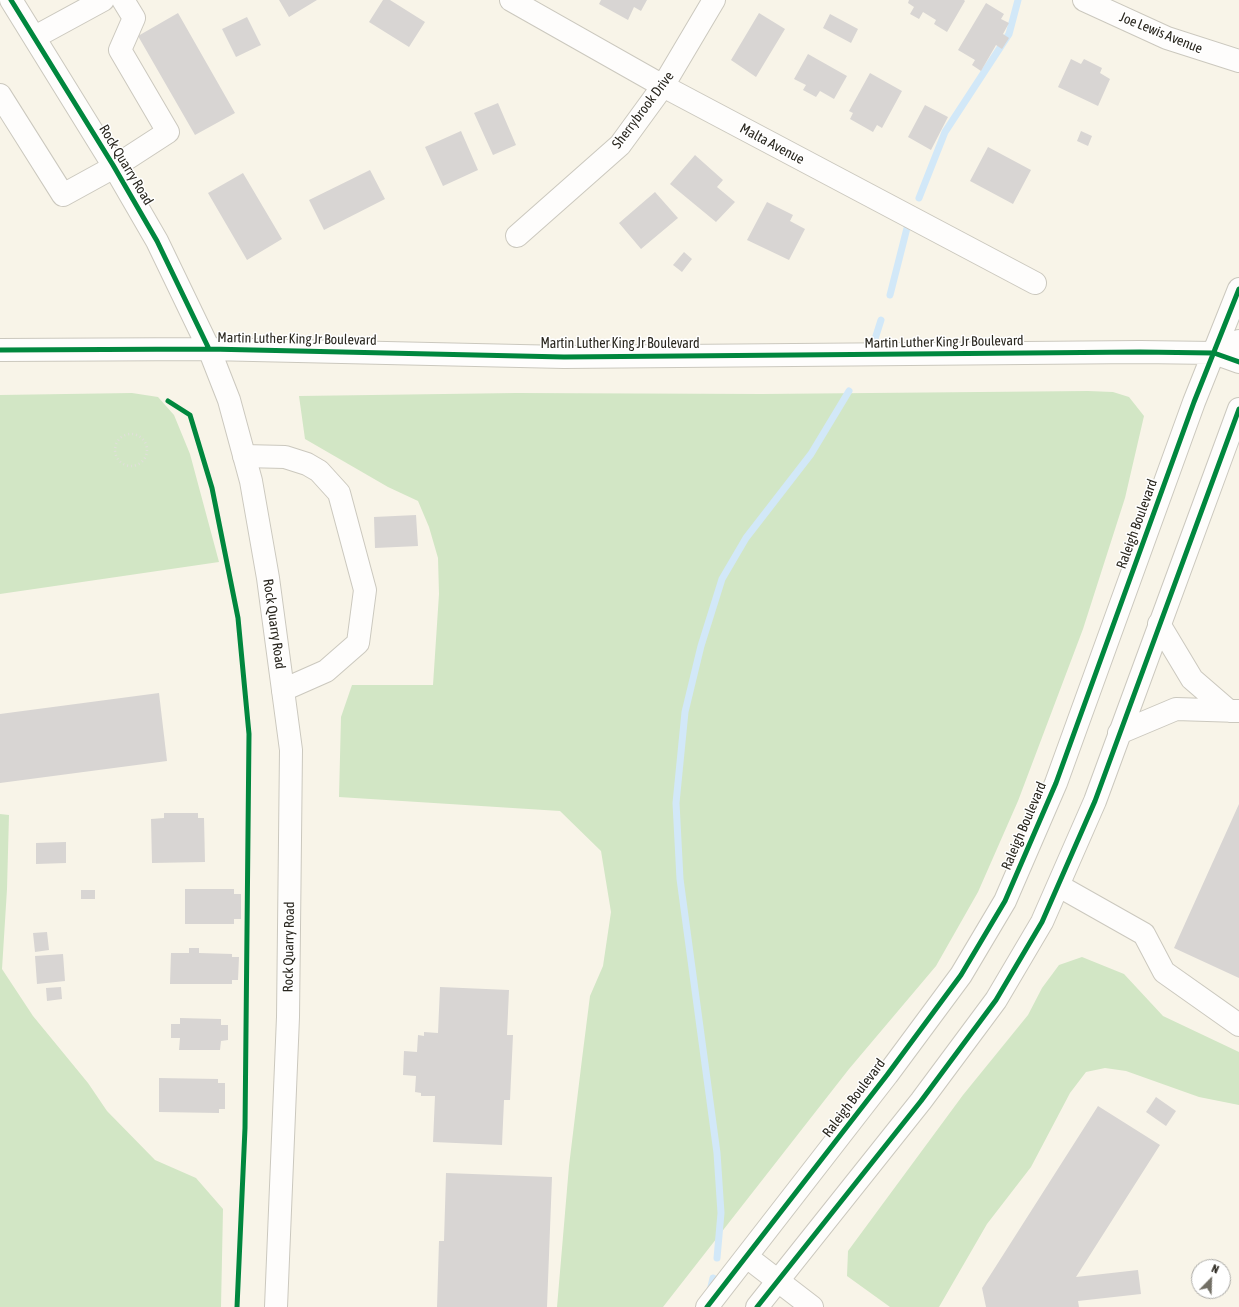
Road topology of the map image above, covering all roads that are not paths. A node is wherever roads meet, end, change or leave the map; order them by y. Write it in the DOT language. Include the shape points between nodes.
graph roads {
  1 [pos="11,0"];
  2 [pos="103,0"];
  3 [pos="123,0"];
  4 [pos="511,0"];
  5 [pos="714,0"];
  6 [pos="1084,0"];
  7 [pos="35,37"];
  8 [pos="1239,61"];
  9 [pos="663,86"];
  10 [pos="0,95"];
  11 [pos="114,167"];
  12 [pos="517,236"];
  13 [pos="1035,283"];
  14 [pos="1239,288"];
  15 [pos="1239,341"];
  16 [pos="209,349"];
  17 [pos="0,350"];
  18 [pos="1214,353"];
  19 [pos="1239,362"];
  20 [pos="1239,409"];
  21 [pos="244,456"];
  22 [pos="1159,624"];
  23 [pos="283,690"];
  24 [pos="1234,711"];
  25 [pos="1119,733"];
  26 [pos="1059,886"];
  27 [pos="1239,1025"];
  28 [pos="747,1257"];
  29 [pos="778,1281"];
  30 [pos="276,1307"];
  31 [pos="707,1307"];
  32 [pos="757,1307"];
  33 [pos="812,1307"];
  1 -- 7 [label="main road, Rock Quarry Road"];
  2 -- 7 [label="main road"];
  3 -- 11 [label="main road" via="134,18 120,50 168,132"];
  4 -- 9 [label="main road, Malta Avenue"];
  5 -- 9 [label="main road, Sherrybrook Drive"];
  6 -- 8 [label="main road, Joe Lewis Avenue" via="1167,38"];
  7 -- 11 [label="main road, Rock Quarry Road"];
  9 -- 12 [label="main road, Sherrybrook Drive" via="620,145"];
  9 -- 13 [label="main road, Malta Avenue"];
  10 -- 11 [label="main road" via="63,195"];
  11 -- 16 [label="main road, Rock Quarry Road" via="157,241"];
  14 -- 18 [label="main road, Raleigh Boulevard"];
  15 -- 18 [label="main road, Martin Luther King Jr Boulevard"];
  16 -- 17 [label="main road, Martin Luther King Jr Boulevard"];
  16 -- 18 [label="main road, Martin Luther King Jr Boulevard" via="564,357"];
  16 -- 21 [label="main road, Rock Quarry Road" via="229,400"];
  18 -- 19 [label="main road, Martin Luther King Jr Boulevard"];
  18 -- 28 [label="main road, Raleigh Boulevard" via="1056,783 1004,901 961,975"];
  20 -- 22 [label="main road"];
  21 -- 23 [label="main road, Rock Quarry Road" via="251,481 268,578"];
  21 -- 23 [label="main road" via="286,457 307,464 319,471 339,493 365,590 358,644 326,671"];
  22 -- 24 [label="main road" via="1192,679"];
  22 -- 25 [label="main road"];
  23 -- 30 [label="main road, Rock Quarry Road" via="291,750 289,985"];
  24 -- 25 [label="main road" via="1176,708"];
  25 -- 26 [label="main road" via="1095,801"];
  26 -- 27 [label="main road" via="1144,934 1164,972"];
  26 -- 29 [label="main road" via="1042,922 996,1000 922,1101"];
  28 -- 29 [label="main road"];
  28 -- 31 [label="main road, Raleigh Boulevard"];
  29 -- 32 [label="main road"];
  29 -- 33 [label="main road"];
}
